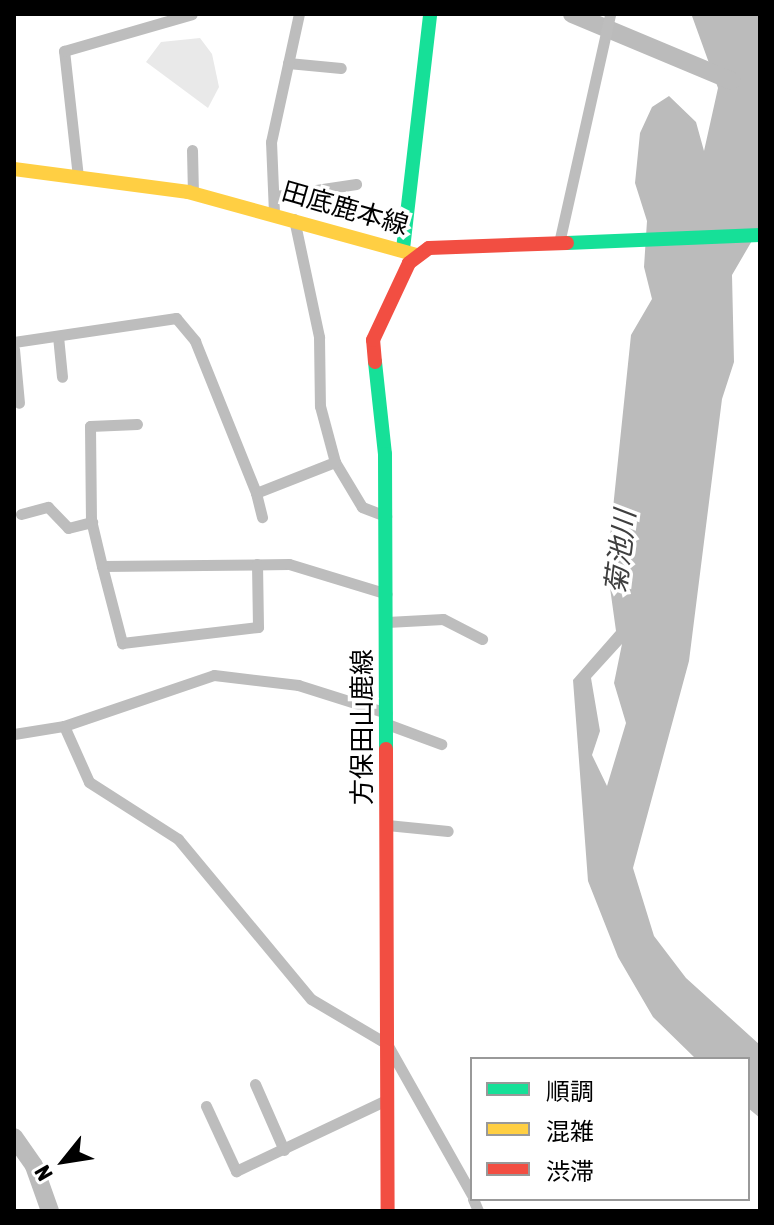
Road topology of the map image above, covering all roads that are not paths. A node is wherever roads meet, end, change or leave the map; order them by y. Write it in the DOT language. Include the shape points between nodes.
graph roads {
  1 [pos="192,14"];
  2 [pos="299,14"];
  3 [pos="430,14"];
  4 [pos="610,14"];
  5 [pos="288,63"];
  6 [pos="341,68"];
  7 [pos="192,150"];
  8 [pos="14,169"];
  9 [pos="78,177"];
  10 [pos="356,184"];
  11 [pos="193,193"];
  12 [pos="276,196"];
  13 [pos="274,213"];
  14 [pos="294,219"];
  15 [pos="760,235"];
  16 [pos="559,243"];
  17 [pos="409,252"];
  18 [pos="58,336"];
  19 [pos="14,342"];
  20 [pos="14,349"];
  21 [pos="62,377"];
  22 [pos="19,403"];
  23 [pos="137,424"];
  24 [pos="335,462"];
  25 [pos="256,493"];
  26 [pos="21,514"];
  27 [pos="386,516"];
  28 [pos="262,517"];
  29 [pos="92,522"];
  30 [pos="257,564"];
  31 [pos="102,566"];
  32 [pos="387,594"];
  33 [pos="387,622"];
  34 [pos="482,639"];
  35 [pos="387,719"];
  36 [pos="64,726"];
  37 [pos="14,734"];
  38 [pos="441,744"];
  39 [pos="387,825"];
  40 [pos="448,831"];
  41 [pos="387,1044"];
  42 [pos="255,1084"];
  43 [pos="388,1099"];
  44 [pos="206,1106"];
  45 [pos="284,1150"];
  46 [pos="470,1192"];
  47 [pos="388,1211"];
  1 -- 9 [label="street" via="64,51"];
  2 -- 5 [label="street"];
  3 -- 17 [label="main road, 方保田山鹿線"];
  4 -- 16 [label="street"];
  5 -- 6 [label="street"];
  5 -- 12 [label="street" via="271,142"];
  7 -- 11 [label="street"];
  8 -- 9 [label="main road, 田底鹿本線"];
  9 -- 11 [label="main road, 田底鹿本線"];
  10 -- 12 [label="street"];
  11 -- 13 [label="main road, 田底鹿本線"];
  12 -- 13 [label="street"];
  13 -- 14 [label="main road, 田底鹿本線"];
  14 -- 17 [label="main road, 田底鹿本線"];
  14 -- 24 [label="street" via="319,337 320,406"];
  15 -- 16 [label="main road, 田底鹿本線"];
  16 -- 17 [label="main road, 田底鹿本線" via="443,245"];
  17 -- 27 [label="main road, 方保田山鹿線" via="371,351"];
  18 -- 19 [label="street"];
  18 -- 21 [label="street"];
  18 -- 25 [label="street" via="176,318 186,325"];
  20 -- 22 [label="street"];
  23 -- 29 [label="street" via="90,426"];
  24 -- 25 [label="street"];
  24 -- 27 [label="street" via="362,507"];
  25 -- 28 [label="street"];
  26 -- 29 [label="street" via="48,507 68,528"];
  27 -- 32 [label="main road, 方保田山鹿線"];
  29 -- 31 [label="street"];
  30 -- 31 [label="street"];
  30 -- 31 [label="street" via="258,627 122,643"];
  30 -- 32 [label="street" via="289,564"];
  32 -- 33 [label="main road, 方保田山鹿線"];
  33 -- 34 [label="street" via="443,619"];
  33 -- 35 [label="main road, 方保田山鹿線"];
  35 -- 36 [label="street" via="298,685 214,675"];
  35 -- 38 [label="street"];
  35 -- 39 [label="main road, 方保田山鹿線"];
  36 -- 37 [label="street"];
  36 -- 41 [label="street" via="89,782 178,839 311,999"];
  39 -- 40 [label="street"];
  39 -- 41 [label="main road, 方保田山鹿線"];
  41 -- 43 [label="main road, 方保田山鹿線"];
  41 -- 46 [label="street"];
  42 -- 45 [label="street"];
  43 -- 45 [label="street"];
  43 -- 47 [label="main road, 方保田山鹿線"];
  44 -- 45 [label="street" via="236,1171"];
}
